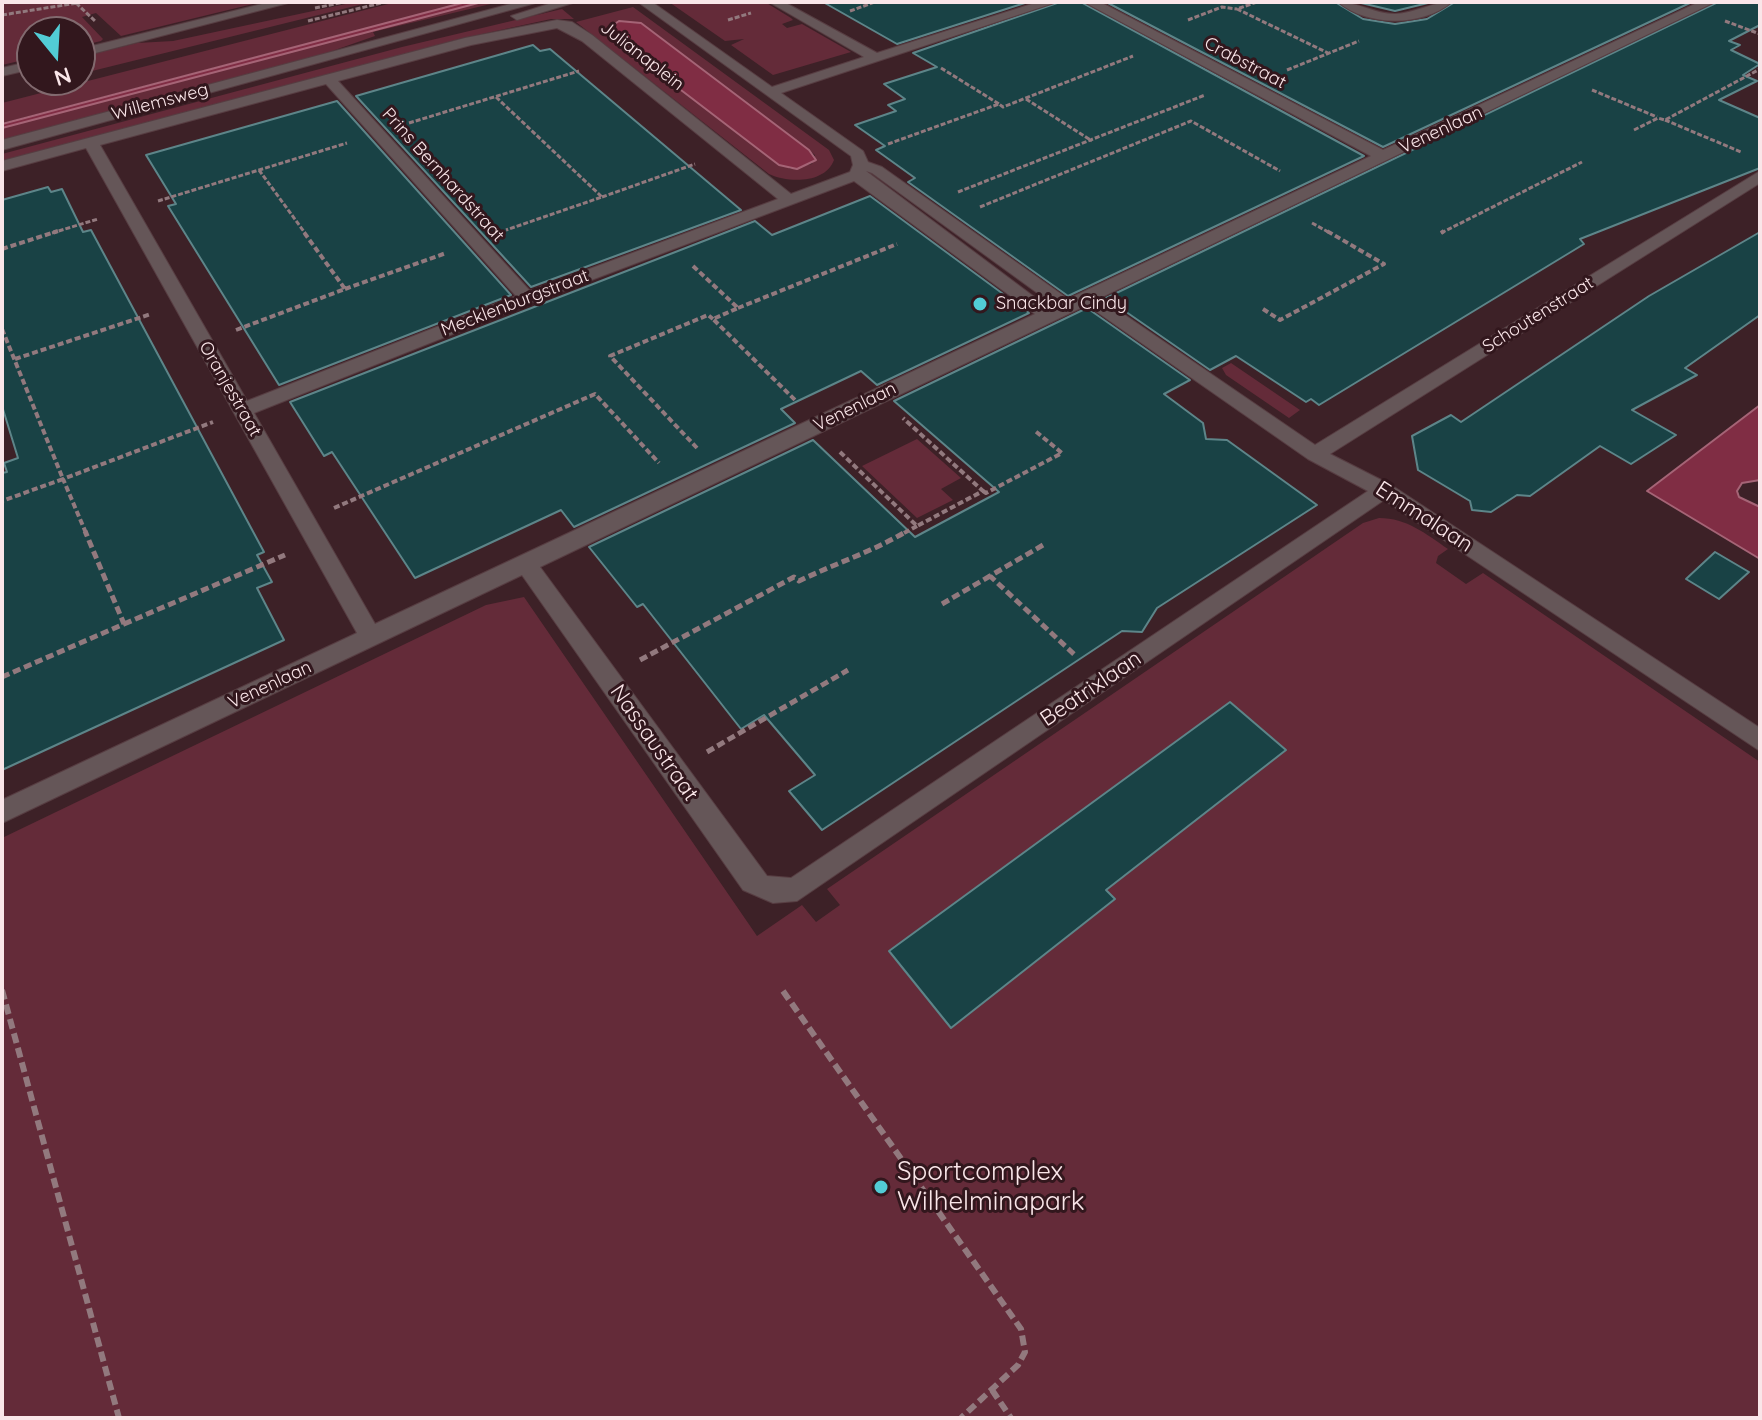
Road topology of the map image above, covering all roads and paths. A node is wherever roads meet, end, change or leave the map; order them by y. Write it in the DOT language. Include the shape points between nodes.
graph roads {
  1 [pos="76,2"];
  2 [pos="286,2"];
  3 [pos="533,2"];
  4 [pos="570,2"];
  5 [pos="644,2"];
  6 [pos="775,2"];
  7 [pos="1090,2"];
  8 [pos="1257,2"];
  9 [pos="1344,2"];
  10 [pos="1446,2"];
  11 [pos="1709,2"];
  12 [pos="1043,3"];
  13 [pos="2,15"];
  14 [pos="1390,20"];
  15 [pos="1168,43"];
  16 [pos="910,48"];
  17 [pos="96,49"];
  18 [pos="1329,53"];
  19 [pos="877,59"];
  20 [pos="615,60"];
  21 [pos="1760,69"];
  22 [pos="273,73"];
  23 [pos="1558,75"];
  24 [pos="329,79"];
  25 [pos="1244,83"];
  26 [pos="770,92"];
  27 [pos="496,97"];
  28 [pos="1025,99"];
  29 [pos="999,104"];
  30 [pos="1658,118"];
  31 [pos="1665,120"];
  32 [pos="375,130"];
  33 [pos="1634,130"];
  34 [pos="90,141"];
  35 [pos="1092,141"];
  36 [pos="2,145"];
  37 [pos="729,152"];
  38 [pos="1746,155"];
  39 [pos="1384,157"];
  40 [pos="1582,162"];
  41 [pos="858,165"];
  42 [pos="2,166"];
  43 [pos="259,170"];
  44 [pos="1760,176"];
  45 [pos="1313,189"];
  46 [pos="602,197"];
  47 [pos="788,199"];
  48 [pos="927,204"];
  49 [pos="1280,205"];
  50 [pos="129,210"];
  51 [pos="949,220"];
  52 [pos="931,230"];
  53 [pos="1441,233"];
  54 [pos="478,243"];
  55 [pos="669,244"];
  56 [pos="2,249"];
  57 [pos="345,289"];
  58 [pos="527,298"];
  59 [pos="1077,301"];
  60 [pos="181,304"];
  61 [pos="738,308"];
  62 [pos="1263,309"];
  63 [pos="1047,315"];
  64 [pos="713,319"];
  65 [pos="2,329"];
  66 [pos="202,342"];
  67 [pos="9,345"];
  68 [pos="2,347"];
  69 [pos="15,359"];
  70 [pos="878,396"];
  71 [pos="243,410"];
  72 [pos="817,426"];
  73 [pos="1034,430"];
  74 [pos="1315,454"];
  75 [pos="721,472"];
  76 [pos="63,479"];
  77 [pos="683,490"];
  78 [pos="1384,490"];
  79 [pos="983,491"];
  80 [pos="2,501"];
  81 [pos="304,521"];
  82 [pos="917,526"];
  83 [pos="316,541"];
  84 [pos="1043,545"];
  85 [pos="527,565"];
  86 [pos="990,576"];
  87 [pos="942,604"];
  88 [pos="124,624"];
  89 [pos="371,637"];
  90 [pos="848,670"];
  91 [pos="2,677"];
  92 [pos="608,678"];
  93 [pos="1104,681"];
  94 [pos="1760,741"];
  95 [pos="674,772"];
  96 [pos="2,812"];
  97 [pos="797,889"];
  98 [pos="2,990"];
  99 [pos="783,991"];
  100 [pos="992,1390"];
  101 [pos="119,1418"];
  102 [pos="961,1418"];
  103 [pos="1011,1418"];
  1 -- 13 [label="path"];
  2 -- 17 [label="street"];
  3 -- 22 [label="street, Willemsweg"];
  4 -- 22 [label="street, Willemsweg"];
  5 -- 26 [label="street"];
  6 -- 19 [label="street"];
  7 -- 15 [label="street, Crabstraat"];
  8 -- 18 [label="path" via="1237,9"];
  9 -- 14 [label="street"];
  10 -- 14 [label="street"];
  11 -- 23 [label="street, Venenlaan"];
  12 -- 16 [label="street"];
  14 -- 18 [label="path" via="1388,29"];
  15 -- 25 [label="street, Crabstraat"];
  15 -- 28 [label="path"];
  16 -- 19 [label="street"];
  16 -- 29 [label="path"];
  18 -- 25 [label="path"];
  19 -- 26 [label="street"];
  20 -- 24 [label="street, Julianaplein" via="571,27 548,24"];
  20 -- 27 [label="path"];
  20 -- 37 [label="street, Julianaplein"];
  21 -- 31 [label="path"];
  22 -- 36 [label="street, Willemsweg"];
  23 -- 30 [label="path"];
  23 -- 39 [label="street, Venenlaan"];
  24 -- 32 [label="street, Prins Bernhardstraat"];
  24 -- 34 [label="street, Willemsweg"];
  25 -- 35 [label="path"];
  25 -- 39 [label="street, Crabstraat"];
  26 -- 41 [label="street"];
  27 -- 32 [label="path" via="396,127 390,120"];
  27 -- 46 [label="path"];
  28 -- 29 [label="path"];
  28 -- 35 [label="path"];
  29 -- 41 [label="path"];
  30 -- 31 [label="path"];
  30 -- 33 [label="path"];
  31 -- 38 [label="path"];
  32 -- 43 [label="path"];
  32 -- 54 [label="street, Prins Bernhardstraat"];
  34 -- 42 [label="street, Willemsweg"];
  34 -- 50 [label="street, Oranjestraat"];
  35 -- 48 [label="path"];
  37 -- 46 [label="path"];
  37 -- 47 [label="street, Julianaplein"];
  39 -- 45 [label="street, Venenlaan"];
  40 -- 53 [label="path"];
  41 -- 47 [label="street"];
  41 -- 48 [label="street" via="877,170"];
  41 -- 52 [label="street"];
  43 -- 50 [label="path"];
  43 -- 57 [label="path"];
  44 -- 74 [label="street, Schoutenstraat"];
  45 -- 49 [label="street, Venenlaan"];
  45 -- 51 [label="path" via="1191,121"];
  46 -- 54 [label="path"];
  47 -- 55 [label="street, Mecklenburgstraat"];
  48 -- 51 [label="street"];
  49 -- 59 [label="street, Venenlaan"];
  49 -- 62 [label="path" via="1384,264 1280,320"];
  50 -- 56 [label="path"];
  50 -- 60 [label="street, Oranjestraat"];
  51 -- 59 [label="street"];
  52 -- 61 [label="path"];
  52 -- 63 [label="street"];
  54 -- 57 [label="path"];
  54 -- 58 [label="street, Prins Bernhardstraat"];
  55 -- 58 [label="street, Mecklenburgstraat"];
  55 -- 61 [label="path"];
  57 -- 66 [label="path"];
  58 -- 71 [label="street, Mecklenburgstraat"];
  59 -- 63 [label="street, Venenlaan"];
  59 -- 74 [label="street, Emmalaan"];
  60 -- 66 [label="street, Oranjestraat"];
  60 -- 69 [label="path"];
  61 -- 64 [label="path"];
  63 -- 70 [label="street, Venenlaan"];
  64 -- 72 [label="path"];
  64 -- 75 [label="path" via="708,315 610,356"];
  65 -- 67 [label="path"];
  66 -- 71 [label="street, Oranjestraat"];
  67 -- 68 [label="path"];
  67 -- 69 [label="path"];
  69 -- 76 [label="path"];
  70 -- 72 [label="street, Venenlaan"];
  70 -- 79 [label="path"];
  71 -- 76 [label="path"];
  71 -- 81 [label="street, Oranjestraat"];
  72 -- 75 [label="street, Venenlaan"];
  72 -- 82 [label="path"];
  73 -- 79 [label="path" via="1062,453"];
  74 -- 78 [label="street, Emmalaan"];
  75 -- 77 [label="street, Venenlaan"];
  76 -- 80 [label="path"];
  76 -- 88 [label="path"];
  77 -- 81 [label="path" via="595,394"];
  77 -- 85 [label="street, Venenlaan"];
  78 -- 93 [label="street, Beatrixlaan"];
  78 -- 94 [label="street, Emmalaan"];
  79 -- 82 [label="path"];
  81 -- 83 [label="street, Oranjestraat"];
  82 -- 92 [label="path" via="866,555 846,558 799,581 794,577"];
  83 -- 88 [label="path"];
  83 -- 89 [label="street, Oranjestraat"];
  84 -- 86 [label="path"];
  85 -- 89 [label="street, Venenlaan"];
  85 -- 92 [label="street, Nassaustraat"];
  86 -- 87 [label="path"];
  86 -- 93 [label="path"];
  88 -- 91 [label="path"];
  89 -- 96 [label="street, Venenlaan"];
  90 -- 95 [label="path"];
  92 -- 95 [label="street, Nassaustraat"];
  93 -- 97 [label="street, Beatrixlaan"];
  95 -- 97 [label="street, Nassaustraat" via="752,881 782,893"];
  98 -- 101 [label="path"];
  99 -- 100 [label="path" via="1021,1329 1025,1352"];
  100 -- 102 [label="path"];
  100 -- 103 [label="path"];
}
